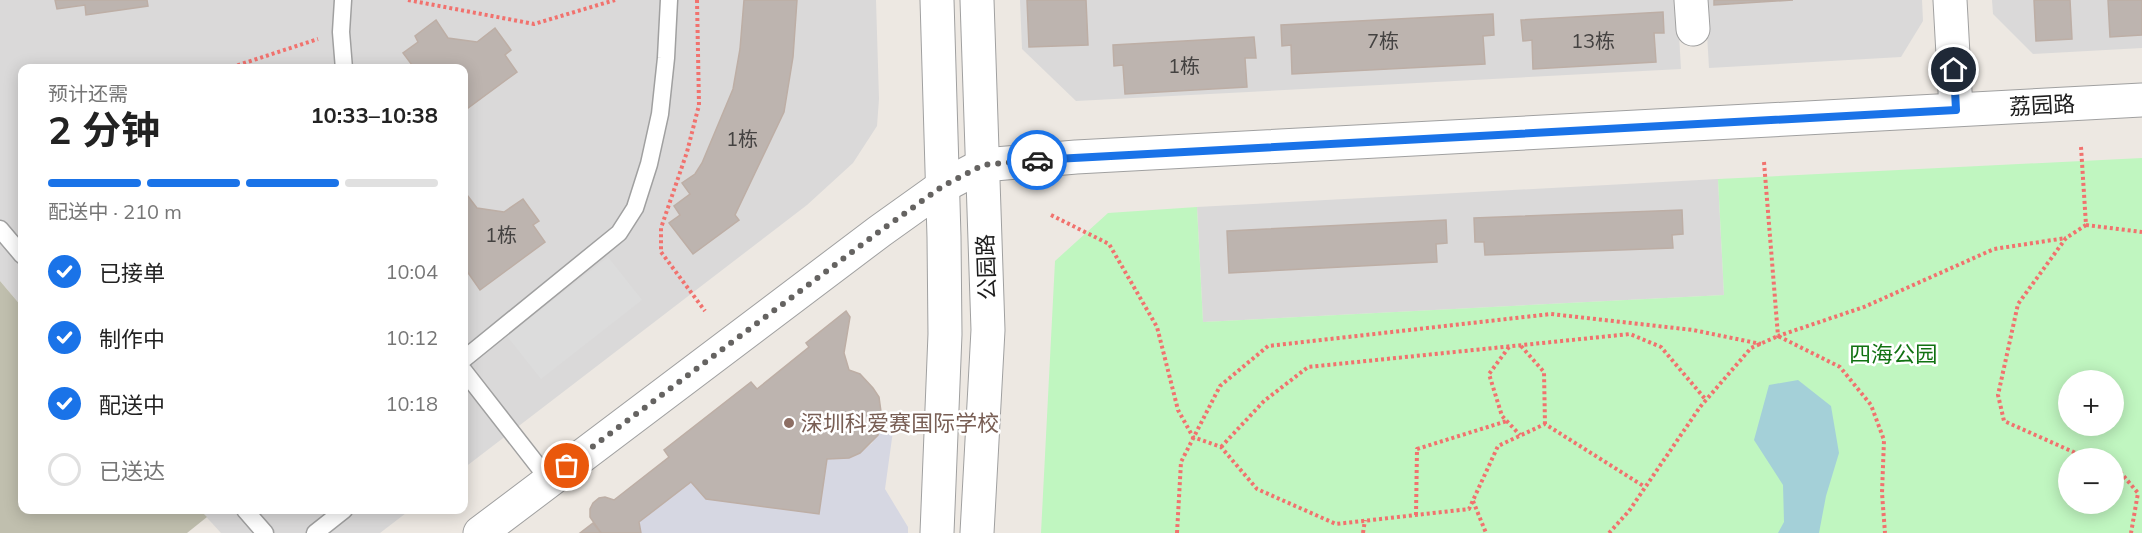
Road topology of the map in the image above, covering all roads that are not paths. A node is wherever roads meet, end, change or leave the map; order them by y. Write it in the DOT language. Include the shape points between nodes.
graph roads {
  1 [pos="343,0"];
  2 [pos="669,0"];
  3 [pos="937,0"];
  4 [pos="977,0"];
  5 [pos="1950,0"];
  6 [pos="344,64"];
  7 [pos="2142,100"];
  8 [pos="1956,110"];
  9 [pos="983,165"];
  10 [pos="943,186"];
  11 [pos="0,229"];
  12 [pos="18,250"];
  13 [pos="468,356"];
  14 [pos="468,376"];
  15 [pos="549,480"];
  16 [pos="248,514"];
  17 [pos="339,514"];
  18 [pos="265,533"];
  19 [pos="315,533"];
  20 [pos="480,533"];
  21 [pos="937,533"];
  22 [pos="977,533"];
  1 -- 6 [label="lane"];
  2 -- 13 [label="lane" via="660,114 635,208 619,233"];
  3 -- 10 [label="street, 公园路"];
  4 -- 9 [label="street, 公园路"];
  5 -- 8 [label="street"];
  7 -- 8 [label="street, 荔园路"];
  8 -- 9 [label="street, 荔园路" via="1087,156"];
  9 -- 10 [label="street, 荔园路"];
  9 -- 22 [label="street, 公园路" via="988,330"];
  10 -- 15 [label="street, 荔园路"];
  10 -- 21 [label="street, 公园路" via="945,334"];
  11 -- 12 [label="lane"];
  14 -- 15 [label="lane"];
  15 -- 20 [label="street, 荔园路"];
  16 -- 18 [label="lane"];
  17 -- 19 [label="lane"];
}
